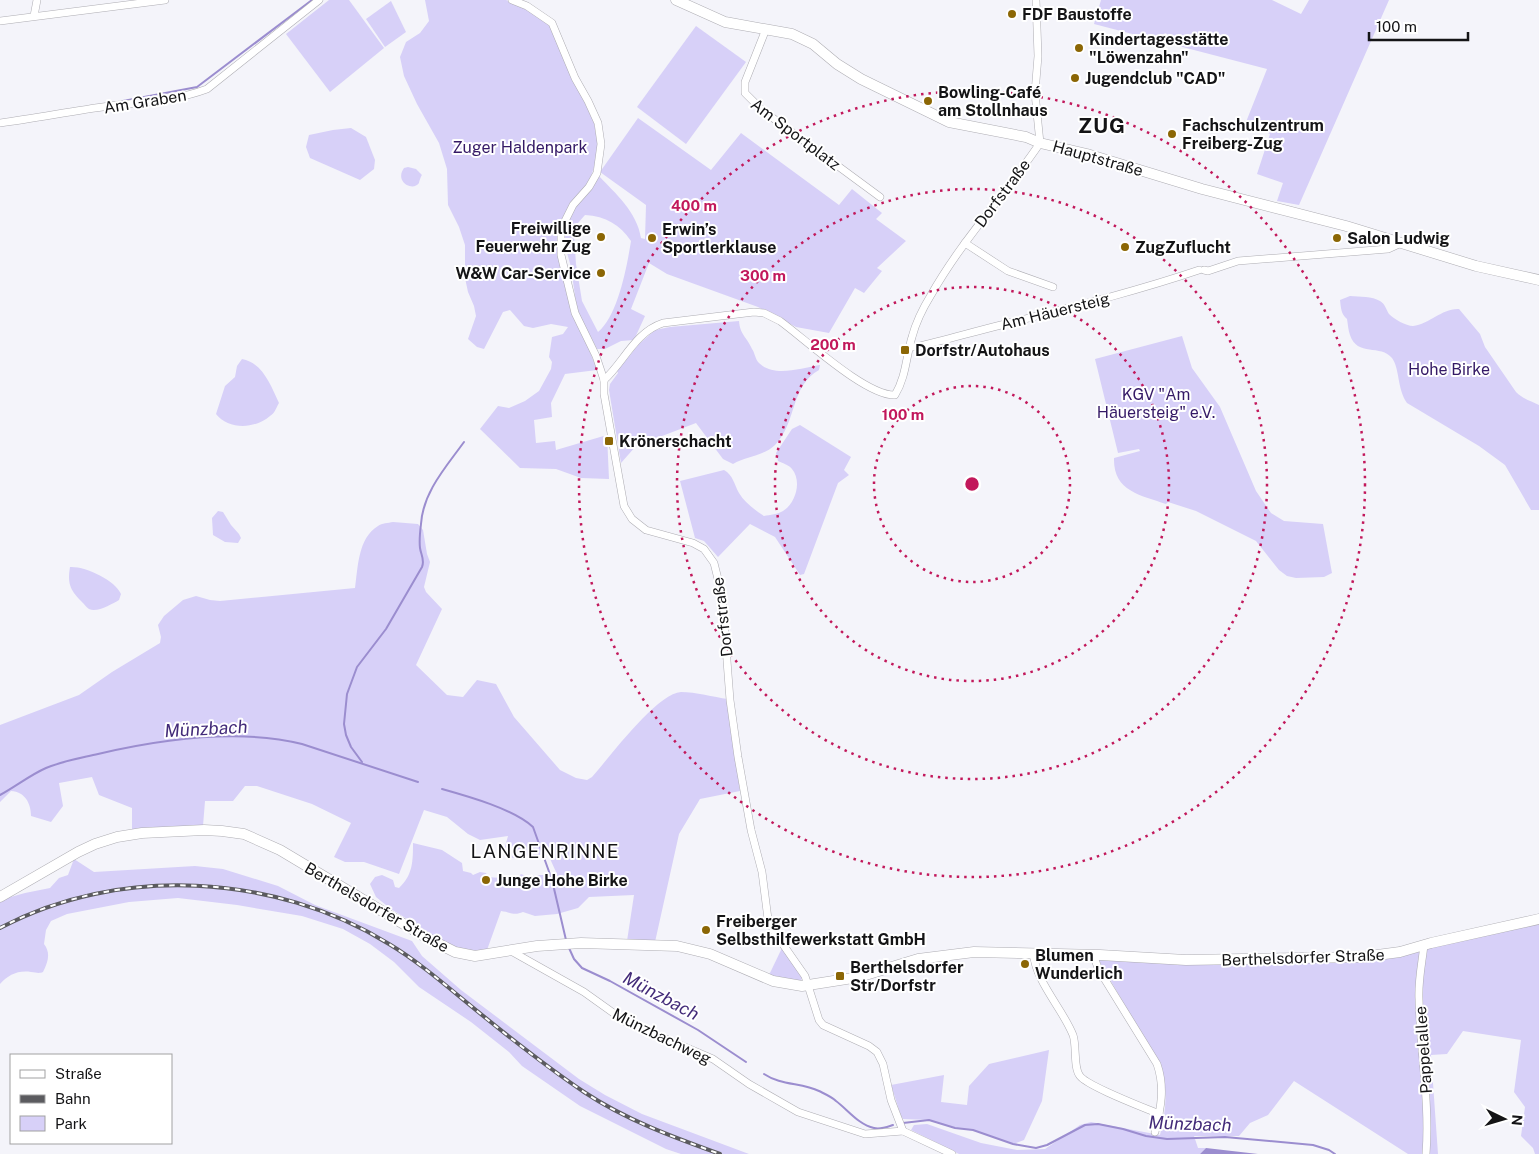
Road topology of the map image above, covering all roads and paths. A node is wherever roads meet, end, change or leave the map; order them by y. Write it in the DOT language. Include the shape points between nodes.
graph roads {
  1 [pos="37,0"];
  2 [pos="165,0"];
  3 [pos="320,0"];
  4 [pos="512,0"];
  5 [pos="676,0"];
  6 [pos="1036,0"];
  7 [pos="34,16"];
  8 [pos="0,21"];
  9 [pos="766,29"];
  10 [pos="0,123"];
  11 [pos="1040,143"];
  12 [pos="880,197"];
  13 [pos="965,243"];
  14 [pos="1401,243"];
  15 [pos="1539,280"];
  16 [pos="1053,287"];
  17 [pos="909,347"];
  18 [pos="604,380"];
  19 [pos="0,897"];
  20 [pos="1539,920"];
  21 [pos="1424,945"];
  22 [pos="511,950"];
  23 [pos="1033,953"];
  24 [pos="1093,955"];
  25 [pos="809,986"];
  26 [pos="1159,1114"];
  27 [pos="901,1129"];
  28 [pos="1155,1132"];
  29 [pos="952,1154"];
  30 [pos="1426,1154"];
  1 -- 7 [label="street"];
  2 -- 7 [label="street"];
  3 -- 10 [label="street, Am Graben" via="207,89 147,103"];
  4 -- 18 [label="street" via="552,23 598,123 601,144 597,173 573,205 561,229 561,255 575,313"];
  5 -- 9 [label="street, Hauptstraße" via="725,22"];
  6 -- 11 [label="street" via="1038,56 1035,93"];
  7 -- 8 [label="street"];
  9 -- 11 [label="street, Hauptstraße" via="792,34 813,44 861,78 949,122 1009,132"];
  9 -- 12 [label="street, Am Sportplatz" via="745,82 745,94"];
  11 -- 13 [label="street, Dorfstraße"];
  11 -- 14 [label="street, Hauptstraße"];
  13 -- 16 [label="street, Dorfstraße" via="1008,271"];
  13 -- 17 [label="street, Dorfstraße" via="918,319"];
  14 -- 15 [label="street, Hauptstraße" via="1476,266"];
  14 -- 17 [label="street, Am Häuersteig" via="1388,249 1238,261 1073,308 916,348"];
  17 -- 18 [label="street, Dorfstraße" via="900,386 895,395 884,394 865,385 780,321 764,314 746,312 653,326 636,341"];
  18 -- 25 [label="street, Dorfstraße" via="626,512 646,530 693,543 704,550 718,573 738,757 762,872 768,919 806,976"];
  19 -- 22 [label="street, Berthelsdorfer Straße" via="78,852 117,837 142,833 222,831 244,834 280,850 447,949 476,956"];
  20 -- 21 [label="street, Berthelsdorfer Straße"];
  21 -- 24 [label="street, Berthelsdorfer Straße" via="1362,957 1186,960"];
  21 -- 30 [label="street, Pappelallee" via="1419,999 1428,1126"];
  22 -- 25 [label="street, Berthelsdorfer Straße" via="581,943 677,946 710,954 773,981"];
  22 -- 27 [label="street, Münzbachweg" via="584,992 626,1022 713,1059 798,1112 865,1134"];
  23 -- 24 [label="street, Berthelsdorfer Straße"];
  23 -- 25 [label="street, Berthelsdorfer Straße" via="974,952 925,958 859,977"];
  23 -- 26 [label="street" via="1037,972 1074,1037 1077,1071 1081,1077"];
  24 -- 26 [label="street" via="1157,1064 1163,1088"];
  25 -- 27 [label="street, Dorfstraße" via="816,1014 823,1025 877,1052"];
  26 -- 28 [label="street"];
  27 -- 29 [label="street"];
}
